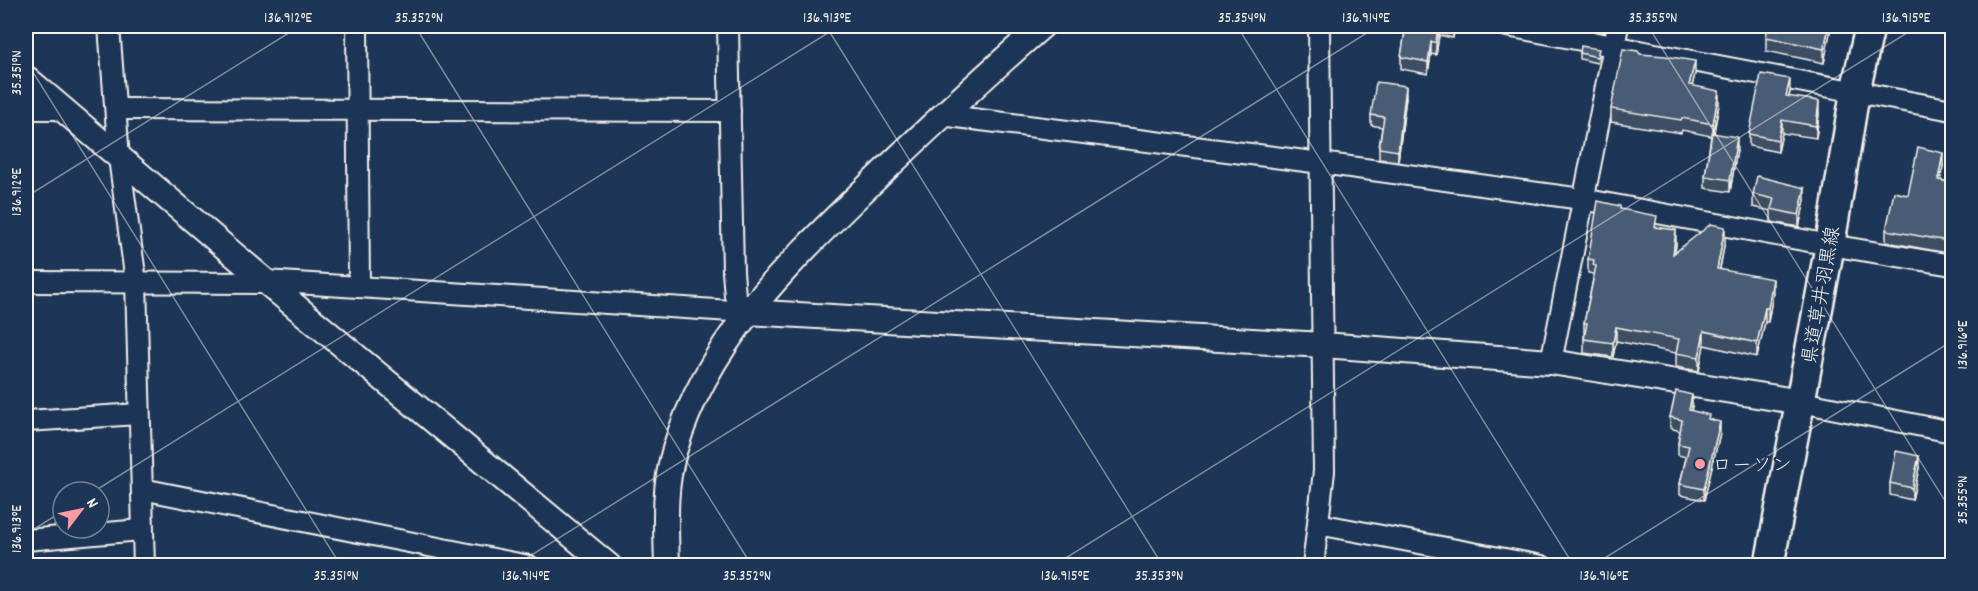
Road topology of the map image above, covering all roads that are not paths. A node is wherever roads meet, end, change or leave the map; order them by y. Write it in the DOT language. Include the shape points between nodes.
graph roads {
  1 [pos="109,26"];
  2 [pos="357,26"];
  3 [pos="728,26"];
  4 [pos="1042,26"];
  5 [pos="1319,26"];
  6 [pos="1507,26"];
  7 [pos="1618,26"];
  8 [pos="1870,26"];
  9 [pos="1614,47"];
  10 [pos="26,78"];
  11 [pos="1855,92"];
  12 [pos="26,109"];
  13 [pos="61,109"];
  14 [pos="116,109"];
  15 [pos="357,109"];
  16 [pos="1953,110"];
  17 [pos="730,111"];
  18 [pos="941,115"];
  19 [pos="120,158"];
  20 [pos="1321,163"];
  21 [pos="1582,199"];
  22 [pos="1830,245"];
  23 [pos="1953,265"];
  24 [pos="26,282"];
  25 [pos="135,282"];
  26 [pos="267,282"];
  27 [pos="359,287"];
  28 [pos="747,312"];
  29 [pos="1323,345"];
  30 [pos="1551,362"];
  31 [pos="1801,402"];
  32 [pos="140,414"];
  33 [pos="26,421"];
  34 [pos="1953,432"];
  35 [pos="142,489"];
  36 [pos="1318,524"];
  37 [pos="141,530"];
  38 [pos="26,540"];
  39 [pos="144,566"];
  40 [pos="529,566"];
  41 [pos="609,566"];
  42 [pos="667,566"];
  43 [pos="1313,566"];
  44 [pos="1542,566"];
  45 [pos="1769,566"];
  1 -- 14 [label="street"];
  2 -- 15 [label="street"];
  3 -- 17 [label="street"];
  4 -- 18 [label="street"];
  5 -- 20 [label="street"];
  6 -- 9 [label="street"];
  7 -- 9 [label="street"];
  8 -- 11 [label="main road, 県道草井羽黒線"];
  9 -- 11 [label="street"];
  9 -- 21 [label="street"];
  10 -- 13 [label="street"];
  11 -- 16 [label="street"];
  11 -- 22 [label="main road, 県道草井羽黒線"];
  12 -- 13 [label="street"];
  13 -- 19 [label="street"];
  14 -- 15 [label="street"];
  14 -- 19 [label="street"];
  15 -- 17 [label="street"];
  15 -- 27 [label="street"];
  17 -- 28 [label="street" via="735,296"];
  18 -- 20 [label="street"];
  18 -- 28 [label="street" via="789,263"];
  19 -- 25 [label="street"];
  19 -- 26 [label="street"];
  20 -- 21 [label="street"];
  20 -- 29 [label="street"];
  21 -- 22 [label="street"];
  21 -- 30 [label="street"];
  22 -- 23 [label="street"];
  22 -- 31 [label="main road, 県道草井羽黒線"];
  24 -- 25 [label="street"];
  25 -- 26 [label="street"];
  25 -- 32 [label="street"];
  26 -- 27 [label="street"];
  26 -- 41 [label="street"];
  27 -- 28 [label="street"];
  28 -- 29 [label="street"];
  28 -- 42 [label="street" via="705,376 674,450 665,498"];
  29 -- 30 [label="street"];
  29 -- 36 [label="street" via="1324,471"];
  30 -- 31 [label="street"];
  31 -- 34 [label="street"];
  31 -- 45 [label="main road, 県道草井羽黒線"];
  32 -- 33 [label="street"];
  32 -- 35 [label="street"];
  35 -- 37 [label="street"];
  35 -- 40 [label="street"];
  36 -- 43 [label="street"];
  36 -- 44 [label="street"];
  37 -- 38 [label="street"];
  37 -- 39 [label="street"];
}
